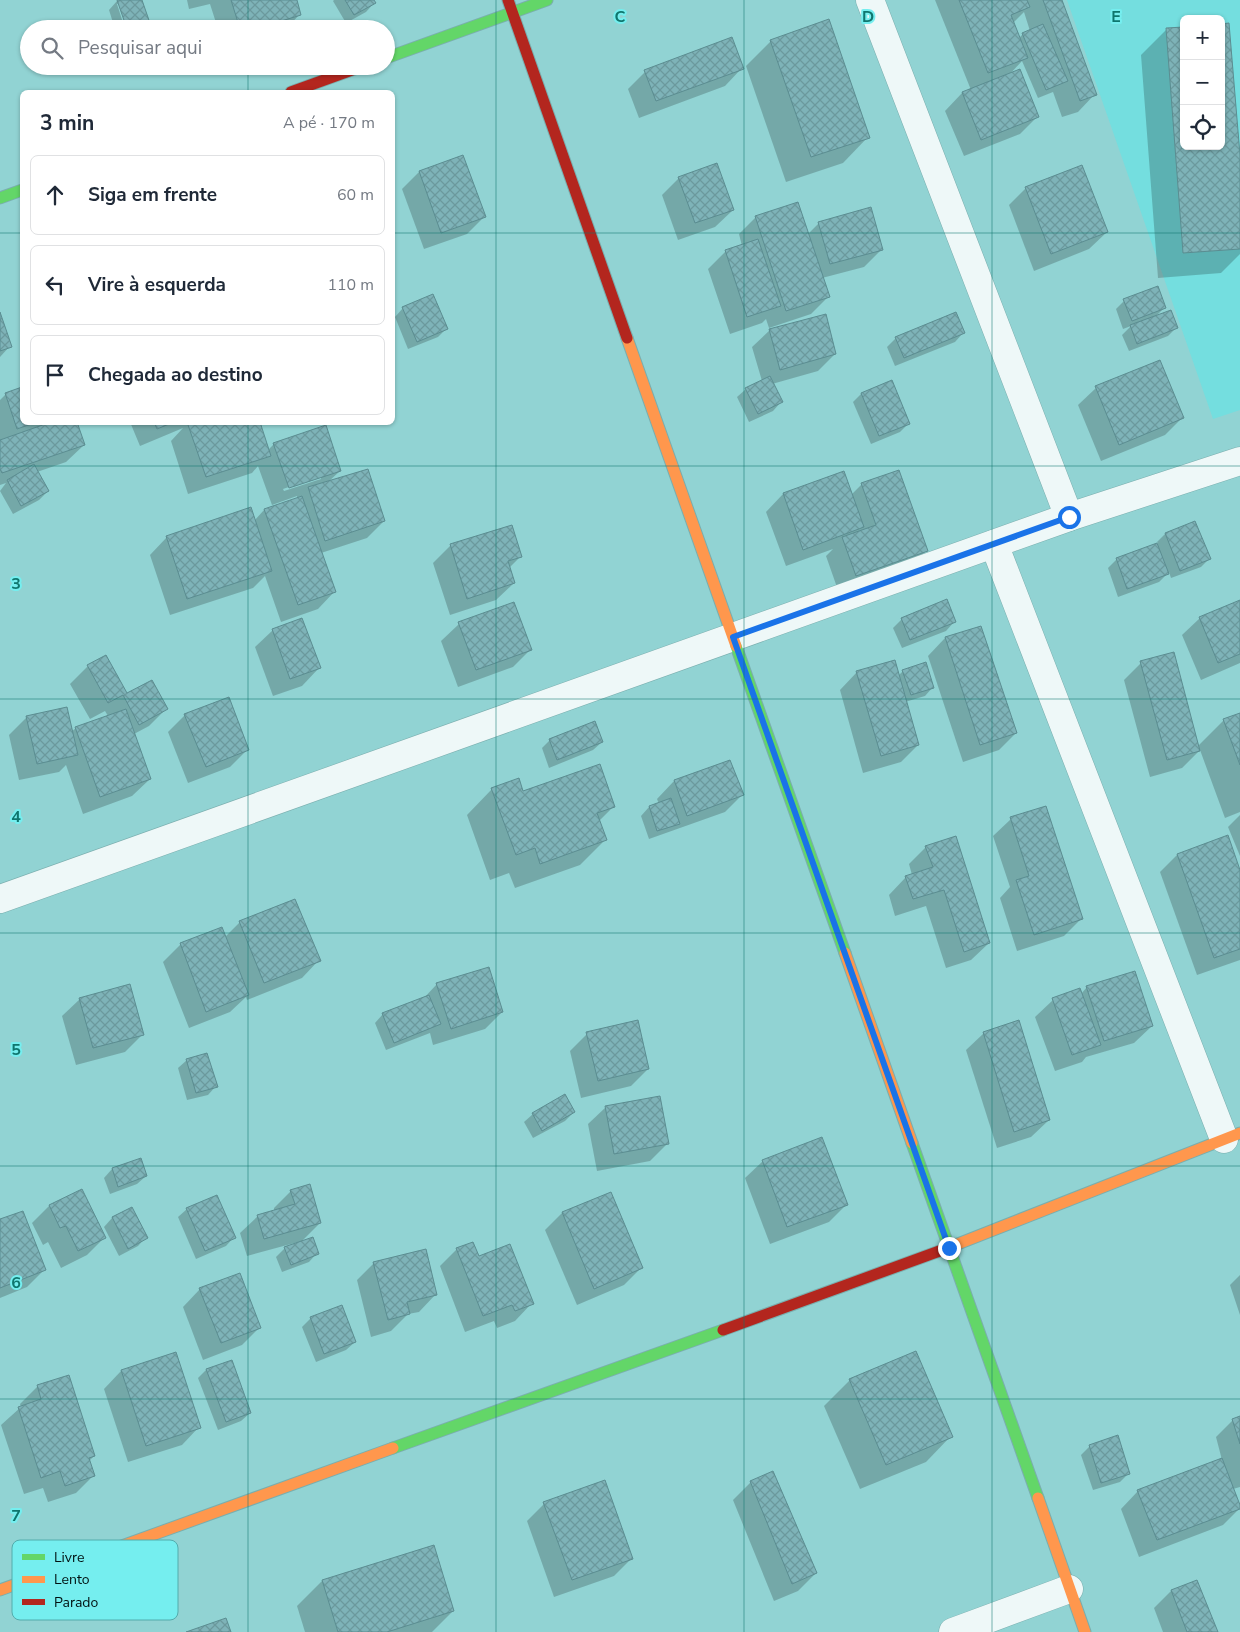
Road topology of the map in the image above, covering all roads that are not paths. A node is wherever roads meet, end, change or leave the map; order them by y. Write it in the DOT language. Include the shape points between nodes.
graph roads {
  1 [pos="508,0"];
  2 [pos="546,0"];
  3 [pos="870,0"];
  4 [pos="512,12"];
  5 [pos="395,55"];
  6 [pos="338,75"];
  7 [pos="297,90"];
  8 [pos="20,191"];
  9 [pos="0,198"];
  10 [pos="1240,461"];
  11 [pos="1069,517"];
  12 [pos="994,544"];
  13 [pos="733,637"];
  14 [pos="0,899"];
  15 [pos="1232,1136"];
  16 [pos="949,1248"];
  17 [pos="139,1540"];
  18 [pos="12,1586"];
  19 [pos="1070,1589"];
  20 [pos="0,1590"];
  21 [pos="954,1632"];
  22 [pos="1085,1632"];
  1 -- 4 [label="street"];
  2 -- 4 [label="street"];
  3 -- 11 [label="street"];
  4 -- 5 [label="street"];
  4 -- 13 [label="street"];
  6 -- 7 [label="street"];
  8 -- 9 [label="street"];
  10 -- 11 [label="street"];
  11 -- 12 [label="street"];
  12 -- 13 [label="street"];
  12 -- 15 [label="street"];
  13 -- 14 [label="street"];
  13 -- 16 [label="street"];
  15 -- 16 [label="street"];
  16 -- 17 [label="street"];
  16 -- 19 [label="street"];
  18 -- 20 [label="street"];
  19 -- 21 [label="street"];
  19 -- 22 [label="street"];
}
